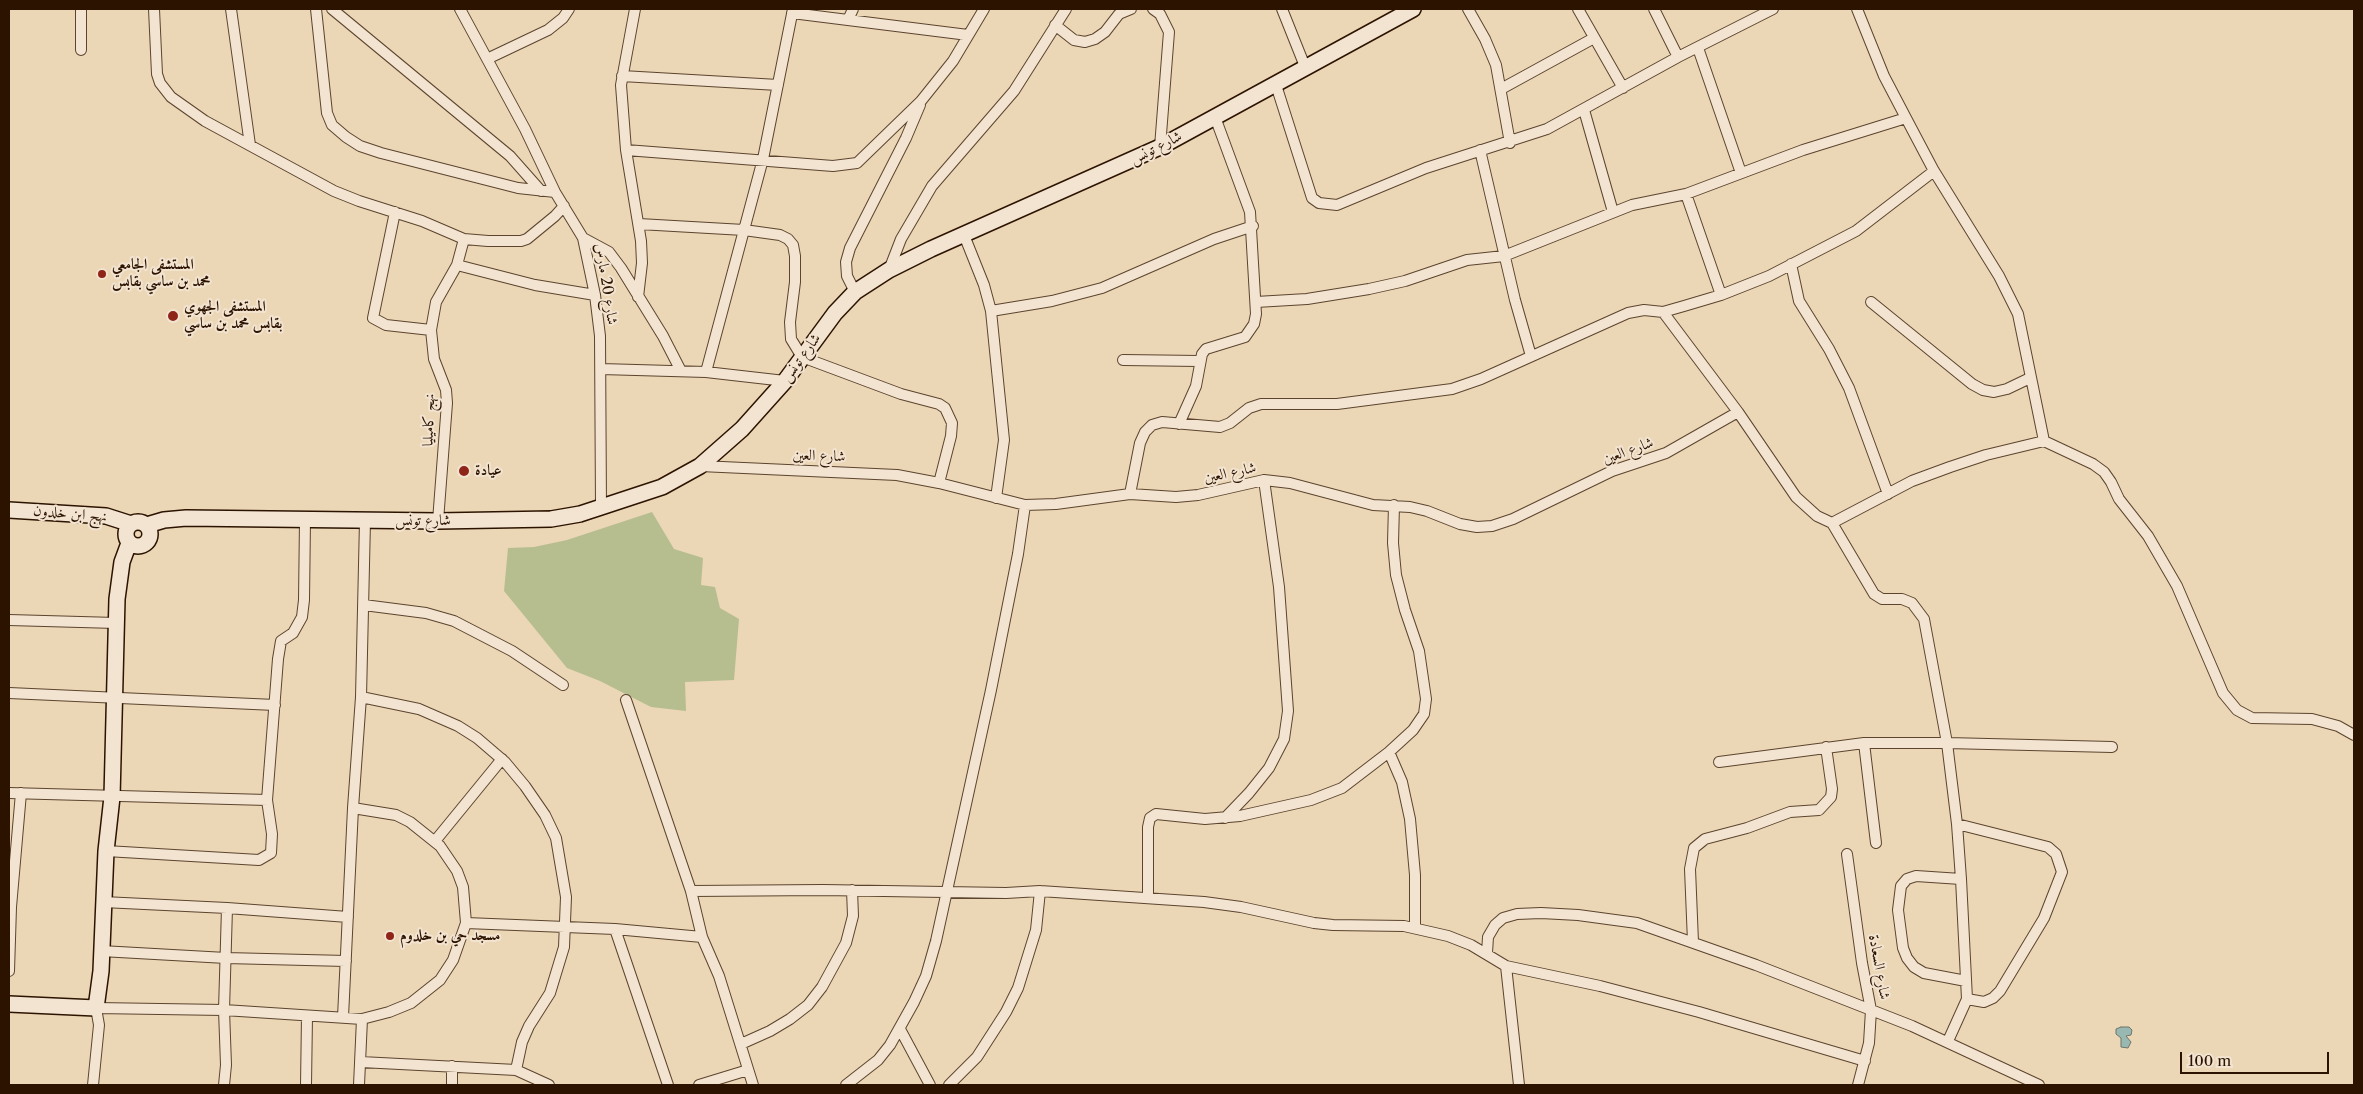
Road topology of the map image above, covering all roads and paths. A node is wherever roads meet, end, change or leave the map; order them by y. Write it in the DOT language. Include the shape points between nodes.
graph roads {
  1 [pos="81,9"];
  2 [pos="154,9"];
  3 [pos="164,9"];
  4 [pos="231,9"];
  5 [pos="316,9"];
  6 [pos="333,9"];
  7 [pos="460,9"];
  8 [pos="556,9"];
  9 [pos="569,9"];
  10 [pos="635,9"];
  11 [pos="853,9"];
  12 [pos="984,9"];
  13 [pos="1066,9"];
  14 [pos="1131,9"];
  15 [pos="1153,9"];
  16 [pos="1282,9"];
  17 [pos="1413,9"];
  18 [pos="1468,9"];
  19 [pos="1578,9"];
  20 [pos="1654,9"];
  21 [pos="1773,9"];
  22 [pos="1857,9"];
  23 [pos="792,11"];
  24 [pos="562,18"];
  25 [pos="848,20"];
  26 [pos="1055,25"];
  27 [pos="968,35"];
  28 [pos="1594,38"];
  29 [pos="1698,48"];
  30 [pos="81,50"];
  31 [pos="1678,57"];
  32 [pos="486,58"];
  33 [pos="1306,69"];
  34 [pos="622,76"];
  35 [pos="778,85"];
  36 [pos="1276,85"];
  37 [pos="1622,88"];
  38 [pos="1501,89"];
  39 [pos="921,101"];
  40 [pos="1584,110"];
  41 [pos="1215,117"];
  42 [pos="1906,118"];
  43 [pos="1510,143"];
  44 [pos="250,145"];
  45 [pos="1160,146"];
  46 [pos="626,150"];
  47 [pos="1480,150"];
  48 [pos="763,159"];
  49 [pos="1934,171"];
  50 [pos="1741,173"];
  51 [pos="541,191"];
  52 [pos="555,192"];
  53 [pos="1686,194"];
  54 [pos="564,206"];
  55 [pos="395,212"];
  56 [pos="1613,212"];
  57 [pos="639,224"];
  58 [pos="1252,226"];
  59 [pos="744,230"];
  60 [pos="964,235"];
  61 [pos="584,238"];
  62 [pos="464,239"];
  63 [pos="1504,256"];
  64 [pos="1791,264"];
  65 [pos="457,265"];
  66 [pos="889,270"];
  67 [pos="855,292"];
  68 [pos="595,295"];
  69 [pos="1721,296"];
  70 [pos="638,297"];
  71 [pos="1256,302"];
  72 [pos="1871,302"];
  73 [pos="990,311"];
  74 [pos="1663,312"];
  75 [pos="430,330"];
  76 [pos="1530,356"];
  77 [pos="802,357"];
  78 [pos="1123,360"];
  79 [pos="1199,361"];
  80 [pos="601,369"];
  81 [pos="681,371"];
  82 [pos="706,372"];
  83 [pos="2030,378"];
  84 [pos="785,381"];
  85 [pos="1738,412"];
  86 [pos="1179,424"];
  87 [pos="2044,441"];
  88 [pos="700,466"];
  89 [pos="1264,480"];
  90 [pos="939,483"];
  91 [pos="1130,494"];
  92 [pos="1888,494"];
  93 [pos="996,498"];
  94 [pos="1025,505"];
  95 [pos="1394,505"];
  96 [pos="601,507"];
  97 [pos="9,510"];
  98 [pos="306,520"];
  99 [pos="365,521"];
  100 [pos="438,521"];
  101 [pos="1832,523"];
  102 [pos="131,524"];
  103 [pos="147,525"];
  104 [pos="129,543"];
  105 [pos="364,605"];
  106 [pos="9,620"];
  107 [pos="116,623"];
  108 [pos="563,684"];
  109 [pos="9,693"];
  110 [pos="362,697"];
  111 [pos="115,699"];
  112 [pos="626,700"];
  113 [pos="275,705"];
  114 [pos="2354,735"];
  115 [pos="1864,743"];
  116 [pos="1946,743"];
  117 [pos="1826,747"];
  118 [pos="2112,747"];
  119 [pos="1389,752"];
  120 [pos="502,759"];
  121 [pos="1719,762"];
  122 [pos="9,793"];
  123 [pos="21,793"];
  124 [pos="112,797"];
  125 [pos="268,800"];
  126 [pos="353,808"];
  127 [pos="1225,818"];
  128 [pos="1957,824"];
  129 [pos="435,841"];
  130 [pos="1876,843"];
  131 [pos="106,851"];
  132 [pos="1847,854"];
  133 [pos="1961,880"];
  134 [pos="852,890"];
  135 [pos="1040,890"];
  136 [pos="691,891"];
  137 [pos="947,892"];
  138 [pos="1148,897"];
  139 [pos="103,902"];
  140 [pos="10,907"];
  141 [pos="227,908"];
  142 [pos="348,917"];
  143 [pos="466,922"];
  144 [pos="566,927"];
  145 [pos="1415,928"];
  146 [pos="615,929"];
  147 [pos="702,937"];
  148 [pos="1694,942"];
  149 [pos="101,951"];
  150 [pos="1487,953"];
  151 [pos="9,957"];
  152 [pos="226,958"];
  153 [pos="346,961"];
  154 [pos="1506,966"];
  155 [pos="9,971"];
  156 [pos="1966,981"];
  157 [pos="1967,999"];
  158 [pos="9,1004"];
  159 [pos="96,1008"];
  160 [pos="224,1010"];
  161 [pos="1872,1010"];
  162 [pos="307,1016"];
  163 [pos="343,1017"];
  164 [pos="362,1018"];
  165 [pos="900,1029"];
  166 [pos="1948,1041"];
  167 [pos="741,1044"];
  168 [pos="1865,1061"];
  169 [pos="361,1062"];
  170 [pos="452,1066"];
  171 [pos="516,1070"];
  172 [pos="748,1070"];
  173 [pos="93,1085"];
  174 [pos="224,1085"];
  175 [pos="306,1085"];
  176 [pos="360,1085"];
  177 [pos="452,1085"];
  178 [pos="549,1085"];
  179 [pos="668,1085"];
  180 [pos="699,1085"];
  181 [pos="753,1085"];
  182 [pos="846,1085"];
  183 [pos="930,1085"];
  184 [pos="949,1085"];
  185 [pos="1518,1085"];
  186 [pos="1858,1085"];
  187 [pos="2039,1085"];
  1 -- 30 [label="street"];
  2 -- 3 [label="street"];
  2 -- 44 [label="street" via="156,66 160,83 188,110"];
  4 -- 44 [label="street"];
  5 -- 51 [label="street" via="327,113 332,125 346,137 381,153 509,186"];
  6 -- 51 [label="street" via="510,156"];
  7 -- 32 [label="street, شارع 20 مارس"];
  8 -- 24 [label="street"];
  9 -- 24 [label="street"];
  10 -- 34 [label="street"];
  11 -- 25 [label="street"];
  12 -- 27 [label="street"];
  13 -- 26 [label="street"];
  14 -- 26 [label="street" via="1119,14 1105,32 1085,42 1074,40"];
  15 -- 45 [label="street" via="1160,14 1169,32"];
  16 -- 33 [label="street"];
  17 -- 33 [label="street, شارع تونس"];
  18 -- 38 [label="street" via="1492,56"];
  19 -- 28 [label="street"];
  20 -- 31 [label="street"];
  21 -- 29 [label="street"];
  22 -- 42 [label="street" via="1884,76"];
  23 -- 25 [label="street"];
  23 -- 35 [label="street"];
  24 -- 32 [label="street" via="548,30"];
  25 -- 27 [label="street"];
  26 -- 66 [label="street" via="1009,98 932,186 902,239"];
  27 -- 39 [label="street"];
  28 -- 37 [label="street"];
  28 -- 38 [label="street"];
  29 -- 31 [label="street"];
  29 -- 50 [label="street"];
  31 -- 37 [label="street"];
  32 -- 52 [label="street, شارع 20 مارس"];
  33 -- 36 [label="street, شارع تونس"];
  34 -- 35 [label="street"];
  34 -- 46 [label="street"];
  35 -- 48 [label="street"];
  36 -- 41 [label="street, شارع تونس"];
  36 -- 47 [label="street" via="1312,198 1319,203 1337,205 1426,168"];
  37 -- 40 [label="street"];
  38 -- 43 [label="street"];
  39 -- 48 [label="street" via="857,163 833,166"];
  39 -- 67 [label="street" via="906,138 850,248 847,276"];
  40 -- 43 [label="street"];
  40 -- 56 [label="street"];
  41 -- 45 [label="street, شارع تونس"];
  41 -- 58 [label="street" via="1244,192"];
  42 -- 49 [label="street"];
  42 -- 50 [label="street"];
  43 -- 47 [label="street"];
  44 -- 55 [label="street" via="334,191"];
  45 -- 60 [label="street, شارع تونس"];
  46 -- 48 [label="street"];
  46 -- 57 [label="street"];
  47 -- 63 [label="street"];
  48 -- 59 [label="street"];
  49 -- 64 [label="street" via="1856,232"];
  49 -- 83 [label="street" via="2010,295 2018,314"];
  50 -- 53 [label="street"];
  51 -- 52 [label="street"];
  52 -- 54 [label="street, شارع 20 مارس"];
  53 -- 56 [label="street"];
  53 -- 69 [label="street"];
  54 -- 61 [label="street, شارع 20 مارس"];
  54 -- 62 [label="street" via="521,241"];
  55 -- 62 [label="street"];
  55 -- 75 [label="street" via="373,318 386,325"];
  56 -- 63 [label="street"];
  57 -- 59 [label="street"];
  57 -- 70 [label="street" via="642,263"];
  58 -- 71 [label="street"];
  58 -- 73 [label="street" via="1214,238 1102,288 1052,301"];
  59 -- 77 [label="street" via="780,235 793,245 795,282 791,340"];
  59 -- 82 [label="street"];
  60 -- 66 [label="street, شارع تونس"];
  60 -- 73 [label="street" via="984,285"];
  61 -- 68 [label="street, شارع 20 مارس"];
  61 -- 70 [label="street" via="609,252"];
  62 -- 65 [label="street, نهج كاميليا"];
  63 -- 71 [label="street" via="1467,260 1405,281 1363,290"];
  63 -- 76 [label="street"];
  64 -- 69 [label="street"];
  64 -- 92 [label="street" via="1799,301 1849,388"];
  65 -- 68 [label="street" via="535,285"];
  65 -- 75 [label="street, نهج كاميليا" via="441,292"];
  66 -- 67 [label="street, شارع تونس"];
  67 -- 77 [label="street, شارع تونس"];
  68 -- 80 [label="street, شارع 20 مارس"];
  69 -- 74 [label="street"];
  70 -- 81 [label="street" via="664,336"];
  71 -- 79 [label="street" via="1254,324 1245,337 1206,349"];
  72 -- 83 [label="street" via="1983,390 2007,389"];
  73 -- 93 [label="street" via="1004,440"];
  74 -- 76 [label="street" via="1644,310 1628,313"];
  74 -- 85 [label="street"];
  75 -- 100 [label="street, نهج كاميليا" via="434,359 446,390 447,403"];
  76 -- 86 [label="street" via="1452,389 1337,404 1261,404 1220,427"];
  77 -- 84 [label="street, شارع تونس"];
  77 -- 90 [label="street" via="945,408 952,423 952,436"];
  78 -- 79 [label="street"];
  79 -- 86 [label="street" via="1196,386"];
  80 -- 81 [label="street"];
  80 -- 96 [label="street, شارع 20 مارس"];
  81 -- 82 [label="street"];
  82 -- 84 [label="street"];
  83 -- 87 [label="street"];
  84 -- 88 [label="street, شارع تونس" via="742,429"];
  85 -- 95 [label="street, شارع العين" via="1666,453 1612,471 1535,510 1492,526 1460,524 1427,511"];
  85 -- 101 [label="street" via="1796,497 1817,516"];
  86 -- 91 [label="street" via="1162,422 1145,432"];
  87 -- 92 [label="street" via="1950,466"];
  87 -- 114 [label="street" via="2104,472 2119,499 2148,536 2177,586 2223,693 2237,710 2252,718 2312,719 2338,726"];
  88 -- 90 [label="street, شارع العين" via="896,475"];
  88 -- 96 [label="street, شارع تونس" via="662,487"];
  89 -- 91 [label="street, شارع العين" via="1198,495"];
  89 -- 95 [label="street, شارع العين" via="1290,483 1373,505"];
  89 -- 127 [label="street" via="1279,586 1288,711 1284,739 1270,768"];
  90 -- 93 [label="street, شارع العين"];
  91 -- 94 [label="street, شارع العين"];
  92 -- 101 [label="street"];
  93 -- 94 [label="street, شارع العين"];
  94 -- 137 [label="street" via="991,690"];
  95 -- 119 [label="street" via="1396,575 1420,651 1426,699 1424,714"];
  96 -- 100 [label="street, شارع تونس" via="551,519"];
  97 -- 102 [label="street, نهج ابن خلدون" via="106,516"];
  98 -- 99 [label="street, شارع تونس"];
  98 -- 103 [label="street, شارع تونس" via="174,519"];
  98 -- 113 [label="street" via="302,618 293,633 281,641"];
  99 -- 100 [label="street, شارع تونس"];
  99 -- 105 [label="street"];
  101 -- 116 [label="street" via="1874,594 1882,599 1902,599 1912,603 1924,619"];
  102 -- 103 [label="street"];
  102 -- 104 [label="street" via="126,531"];
  103 -- 104 [label="street" via="151,534 147,543 138,547"];
  104 -- 107 [label="street" via="120,570"];
  105 -- 108 [label="street" via="426,613 454,621 512,651"];
  105 -- 110 [label="street"];
  106 -- 107 [label="street"];
  107 -- 111 [label="street"];
  109 -- 111 [label="street"];
  110 -- 120 [label="street" via="438,716 458,726"];
  110 -- 126 [label="street"];
  111 -- 113 [label="street"];
  111 -- 124 [label="street"];
  112 -- 136 [label="street"];
  113 -- 125 [label="street"];
  115 -- 116 [label="street"];
  115 -- 117 [label="street"];
  115 -- 130 [label="street"];
  116 -- 118 [label="street"];
  116 -- 128 [label="street"];
  117 -- 121 [label="street"];
  117 -- 148 [label="street" via="1831,797 1819,810 1790,812 1705,839 1694,848 1690,869"];
  119 -- 127 [label="street" via="1342,788 1311,800"];
  119 -- 145 [label="street" via="1402,782 1410,819"];
  120 -- 129 [label="street"];
  120 -- 144 [label="street" via="525,786 556,838 564,875"];
  122 -- 123 [label="street"];
  123 -- 124 [label="street"];
  123 -- 140 [label="street"];
  124 -- 125 [label="street"];
  124 -- 131 [label="street"];
  125 -- 131 [label="street" via="271,853 260,860"];
  126 -- 129 [label="street" via="396,815"];
  126 -- 142 [label="street"];
  127 -- 138 [label="street" via="1156,814 1150,818"];
  128 -- 133 [label="street"];
  128 -- 157 [label="street" via="2048,848 2056,854 2062,872 2044,918 2000,991 1984,1002"];
  129 -- 143 [label="street" via="457,871 463,887"];
  131 -- 139 [label="street"];
  132 -- 161 [label="street, شارع السعادة"];
  133 -- 156 [label="street"];
  133 -- 156 [label="street" via="1907,878 1901,886 1898,910 1903,948 1914,967"];
  134 -- 136 [label="street"];
  134 -- 137 [label="street"];
  134 -- 167 [label="street" via="853,916 846,943 822,987 790,1019"];
  135 -- 137 [label="street"];
  135 -- 138 [label="street"];
  135 -- 184 [label="street" via="1036,930 1018,988 977,1057"];
  136 -- 147 [label="street"];
  137 -- 165 [label="street" via="926,976"];
  138 -- 145 [label="street" via="1241,906 1314,923"];
  139 -- 141 [label="street"];
  139 -- 149 [label="street"];
  140 -- 151 [label="street"];
  141 -- 142 [label="street"];
  141 -- 152 [label="street"];
  142 -- 153 [label="street"];
  143 -- 144 [label="street"];
  143 -- 164 [label="street" via="453,960 440,980 410,1003"];
  144 -- 146 [label="street"];
  144 -- 171 [label="street" via="557,975 542,1008 529,1026"];
  145 -- 150 [label="street" via="1448,936"];
  146 -- 147 [label="street"];
  146 -- 179 [label="street"];
  147 -- 167 [label="street" via="719,976"];
  148 -- 150 [label="street" via="1638,923 1533,913 1503,918 1488,937"];
  148 -- 161 [label="street"];
  149 -- 152 [label="street"];
  149 -- 159 [label="street"];
  150 -- 154 [label="street"];
  151 -- 155 [label="street"];
  152 -- 153 [label="street"];
  152 -- 160 [label="street"];
  153 -- 163 [label="street"];
  154 -- 168 [label="street" via="1699,1012"];
  154 -- 185 [label="street"];
  156 -- 157 [label="street"];
  157 -- 166 [label="street"];
  158 -- 159 [label="street"];
  159 -- 160 [label="street"];
  159 -- 173 [label="street" via="99,1025"];
  160 -- 162 [label="street"];
  160 -- 174 [label="street"];
  161 -- 166 [label="street"];
  161 -- 168 [label="street, شارع السعادة"];
  162 -- 163 [label="street"];
  162 -- 175 [label="street"];
  163 -- 164 [label="street"];
  164 -- 169 [label="street"];
  165 -- 182 [label="street" via="878,1060"];
  165 -- 183 [label="street"];
  166 -- 187 [label="street"];
  167 -- 172 [label="street"];
  168 -- 186 [label="street, شارع السعادة"];
  169 -- 170 [label="street"];
  169 -- 176 [label="street"];
  170 -- 171 [label="street"];
  170 -- 177 [label="street"];
  171 -- 178 [label="street"];
  172 -- 180 [label="street"];
  172 -- 181 [label="street"];
}
